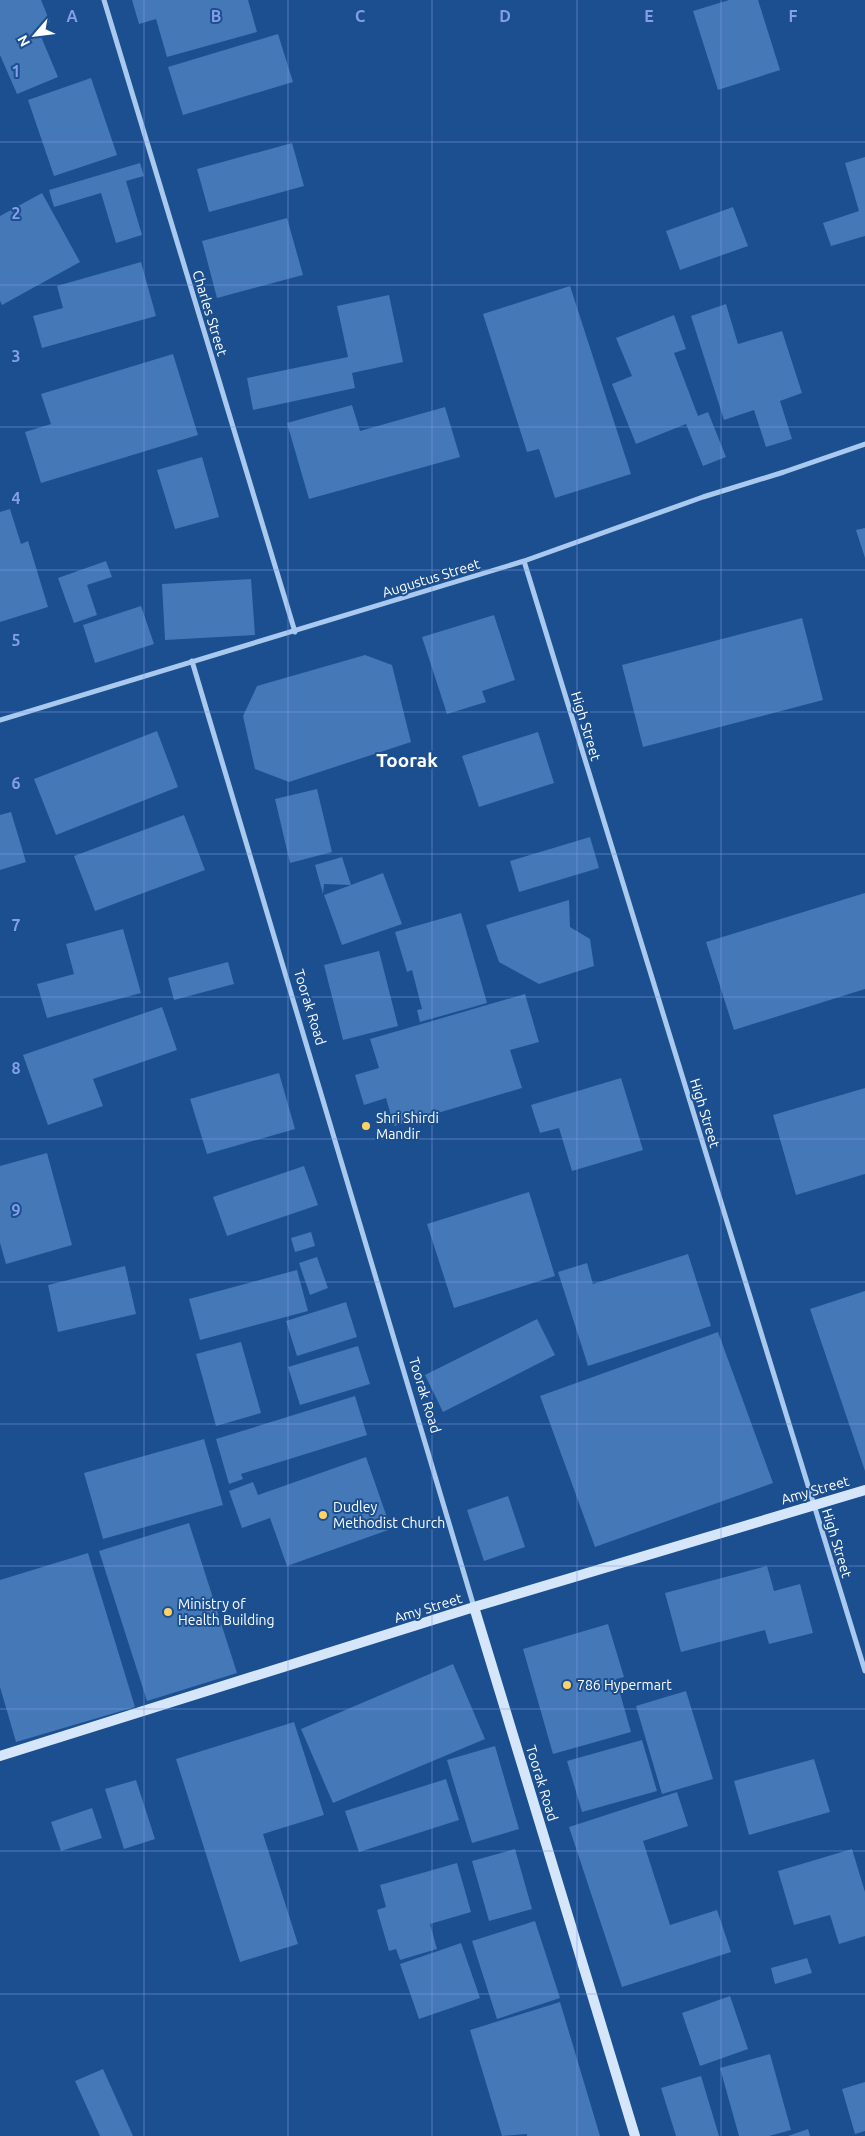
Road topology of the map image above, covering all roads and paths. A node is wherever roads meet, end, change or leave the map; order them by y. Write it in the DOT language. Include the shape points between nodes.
graph roads {
  1 [pos="104,0"];
  2 [pos="865,444"];
  3 [pos="524,561"];
  4 [pos="295,632"];
  5 [pos="192,661"];
  6 [pos="0,720"];
  7 [pos="865,1490"];
  8 [pos="813,1504"];
  9 [pos="474,1608"];
  10 [pos="865,1671"];
  11 [pos="0,1756"];
  12 [pos="635,2136"];
  1 -- 4 [label="street, Charles Street"];
  2 -- 3 [label="street, Augustus Street"];
  3 -- 4 [label="street, Augustus Street"];
  3 -- 8 [label="street, High Street"];
  4 -- 5 [label="street, Augustus Street"];
  5 -- 6 [label="street, Augustus Street"];
  5 -- 9 [label="street, Toorak Road"];
  7 -- 8 [label="main road, Amy Street"];
  8 -- 9 [label="main road, Amy Street"];
  8 -- 10 [label="street, High Street"];
  9 -- 11 [label="main road, Amy Street"];
  9 -- 12 [label="main road, Toorak Road"];
}
